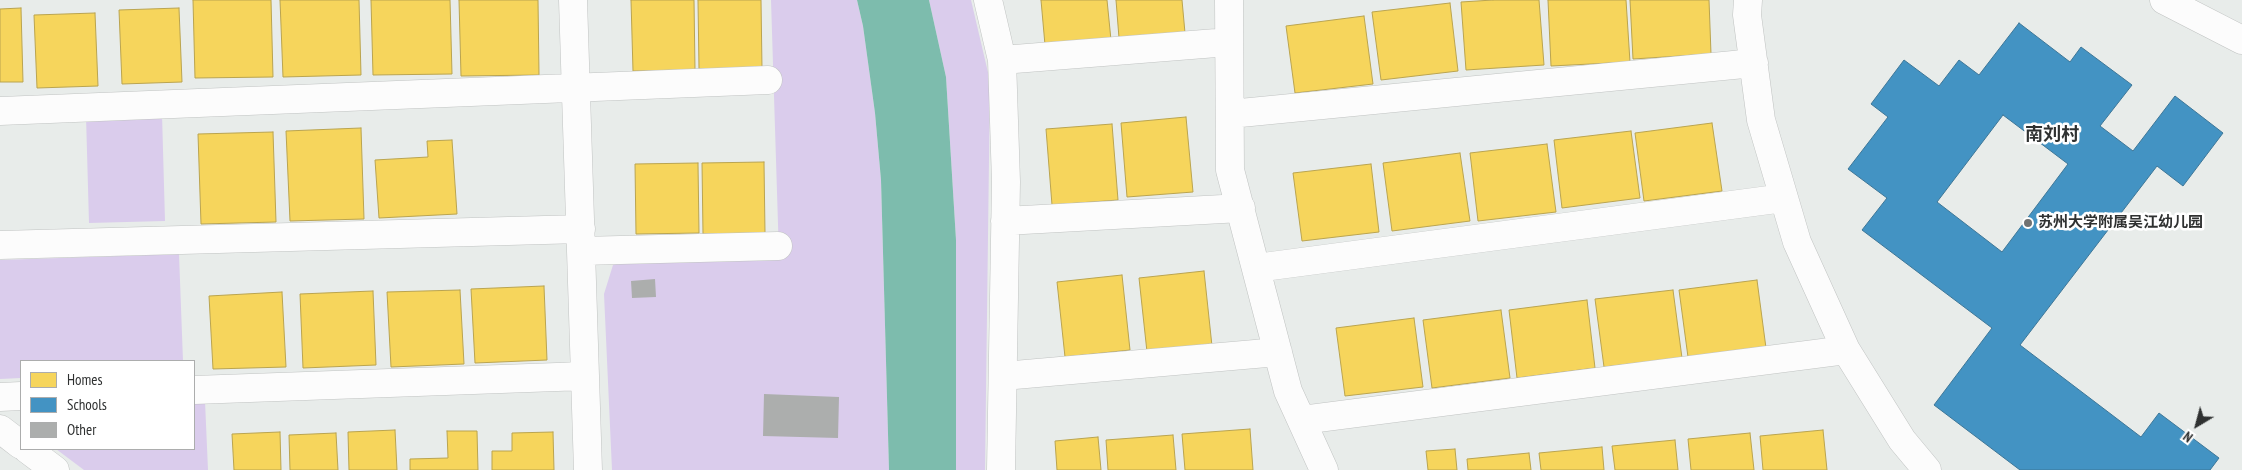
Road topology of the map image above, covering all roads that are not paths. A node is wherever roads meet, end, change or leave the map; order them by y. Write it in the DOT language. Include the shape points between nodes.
graph roads {
  1 [pos="573,0"];
  2 [pos="988,0"];
  3 [pos="1229,0"];
  4 [pos="1748,0"];
  5 [pos="2164,0"];
  6 [pos="2242,40"];
  7 [pos="1229,42"];
  8 [pos="1002,60"];
  9 [pos="1754,63"];
  10 [pos="768,80"];
  11 [pos="576,86"];
  12 [pos="0,111"];
  13 [pos="1230,114"];
  14 [pos="1784,198"];
  15 [pos="1241,208"];
  16 [pos="1006,221"];
  17 [pos="581,240"];
  18 [pos="0,245"];
  19 [pos="778,246"];
  20 [pos="1256,268"];
  21 [pos="1846,350"];
  22 [pos="1278,352"];
  23 [pos="585,376"];
  24 [pos="1002,376"];
  25 [pos="195,390"];
  26 [pos="20,396"];
  27 [pos="0,397"];
  28 [pos="1302,420"];
  29 [pos="0,429"];
  30 [pos="20,444"];
  31 [pos="28,450"];
  32 [pos="55,470"];
  33 [pos="588,470"];
  34 [pos="1001,470"];
  35 [pos="1324,470"];
  36 [pos="1927,470"];
  1 -- 11 [label="street"];
  2 -- 8 [label="street"];
  3 -- 7 [label="street"];
  4 -- 9 [label="street"];
  5 -- 6 [label="street"];
  7 -- 8 [label="street"];
  7 -- 13 [label="street"];
  8 -- 16 [label="street"];
  9 -- 13 [label="street"];
  9 -- 14 [label="street" via="1761,120"];
  10 -- 11 [label="street"];
  11 -- 12 [label="street"];
  11 -- 17 [label="street"];
  13 -- 15 [label="street" via="1230,170"];
  14 -- 20 [label="street"];
  14 -- 21 [label="street" via="1797,242"];
  15 -- 16 [label="street"];
  15 -- 20 [label="street"];
  16 -- 24 [label="street"];
  17 -- 18 [label="street"];
  17 -- 19 [label="street"];
  17 -- 23 [label="street"];
  20 -- 22 [label="street"];
  21 -- 28 [label="street"];
  21 -- 36 [label="street" via="1902,440"];
  22 -- 24 [label="street"];
  22 -- 28 [label="street" via="1288,391"];
  23 -- 25 [label="street"];
  23 -- 33 [label="street"];
  24 -- 34 [label="street"];
  26 -- 27 [label="street"];
  28 -- 35 [label="street"];
  29 -- 30 [label="street"];
  31 -- 32 [label="street"];
}
